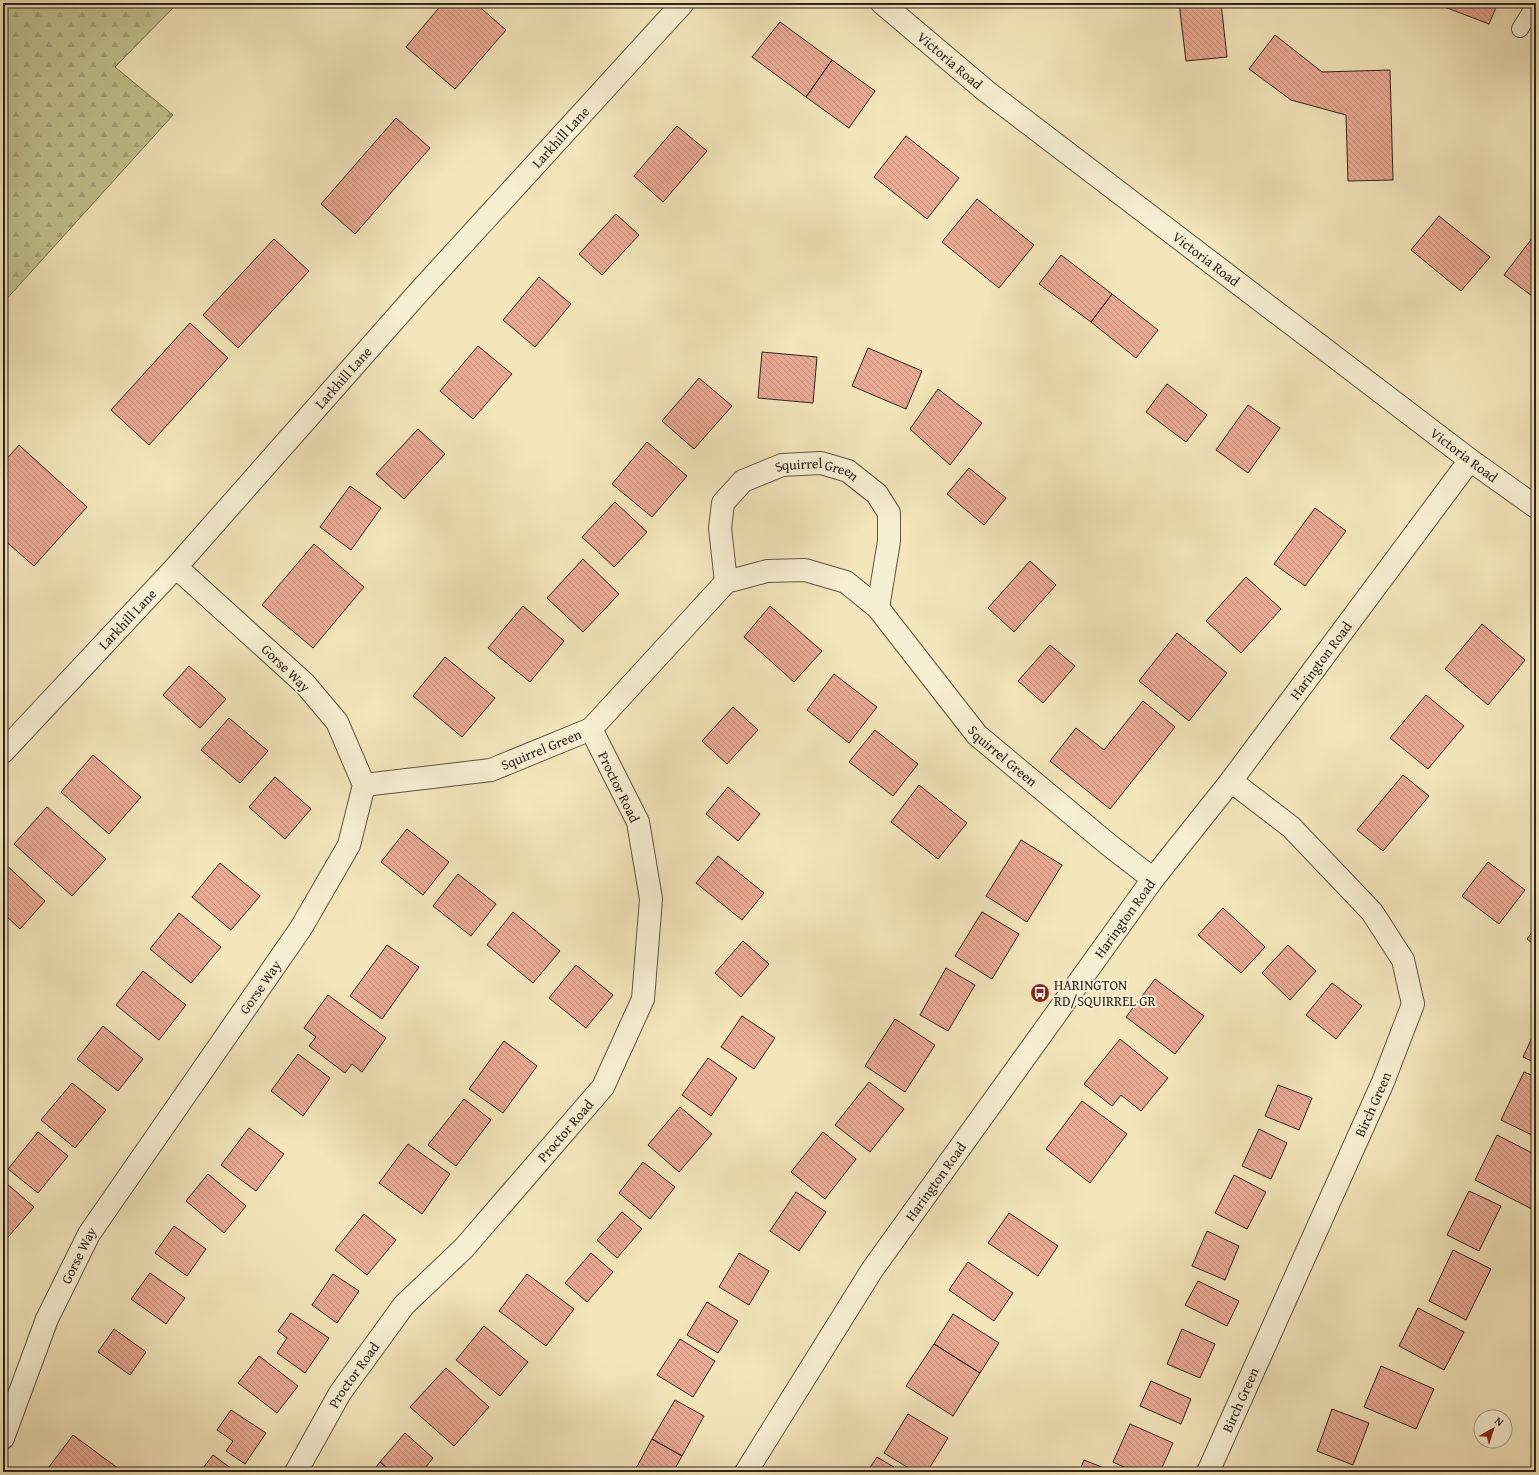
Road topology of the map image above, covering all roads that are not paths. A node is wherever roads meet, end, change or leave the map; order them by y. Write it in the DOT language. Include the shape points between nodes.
graph roads {
  1 [pos="683,3"];
  2 [pos="882,3"];
  3 [pos="1536,3"];
  4 [pos="1520,29"];
  5 [pos="1470,460"];
  6 [pos="1536,507"];
  7 [pos="176,567"];
  8 [pos="726,582"];
  9 [pos="878,608"];
  10 [pos="591,729"];
  11 [pos="3,752"];
  12 [pos="1231,781"];
  13 [pos="364,785"];
  14 [pos="1152,879"];
  15 [pos="3,1438"];
  16 [pos="296,1472"];
  17 [pos="746,1472"];
  18 [pos="1208,1472"];
  1 -- 7 [label="street, Larkhill Lane" via="418,293"];
  2 -- 5 [label="street, Victoria Road" via="986,91"];
  3 -- 4 [label="lane"];
  5 -- 6 [label="street, Victoria Road"];
  5 -- 12 [label="street, Harington Road"];
  7 -- 11 [label="street, Larkhill Lane"];
  7 -- 13 [label="street, Gorse Way" via="305,684 337,722"];
  8 -- 9 [label="street, Squirrel Green" via="767,571 805,570 846,582"];
  8 -- 9 [label="street, Squirrel Green" via="720,528 723,503 743,481 782,465 821,463 848,471 877,494 889,513 890,542"];
  8 -- 10 [label="street, Squirrel Green"];
  9 -- 14 [label="street, Squirrel Green" via="976,735"];
  10 -- 13 [label="street, Squirrel Green" via="490,770"];
  10 -- 16 [label="street, Proctor Road" via="638,822 651,899 643,999 603,1087 464,1248 404,1305 340,1393"];
  12 -- 14 [label="street, Harington Road"];
  12 -- 18 [label="street, Birch Green" via="1291,827 1372,912 1404,960 1413,1004 1380,1089"];
  13 -- 15 [label="street, Gorse Way" via="349,845 301,928 88,1234 47,1319"];
  14 -- 17 [label="street, Harington Road" via="872,1270"];
}
